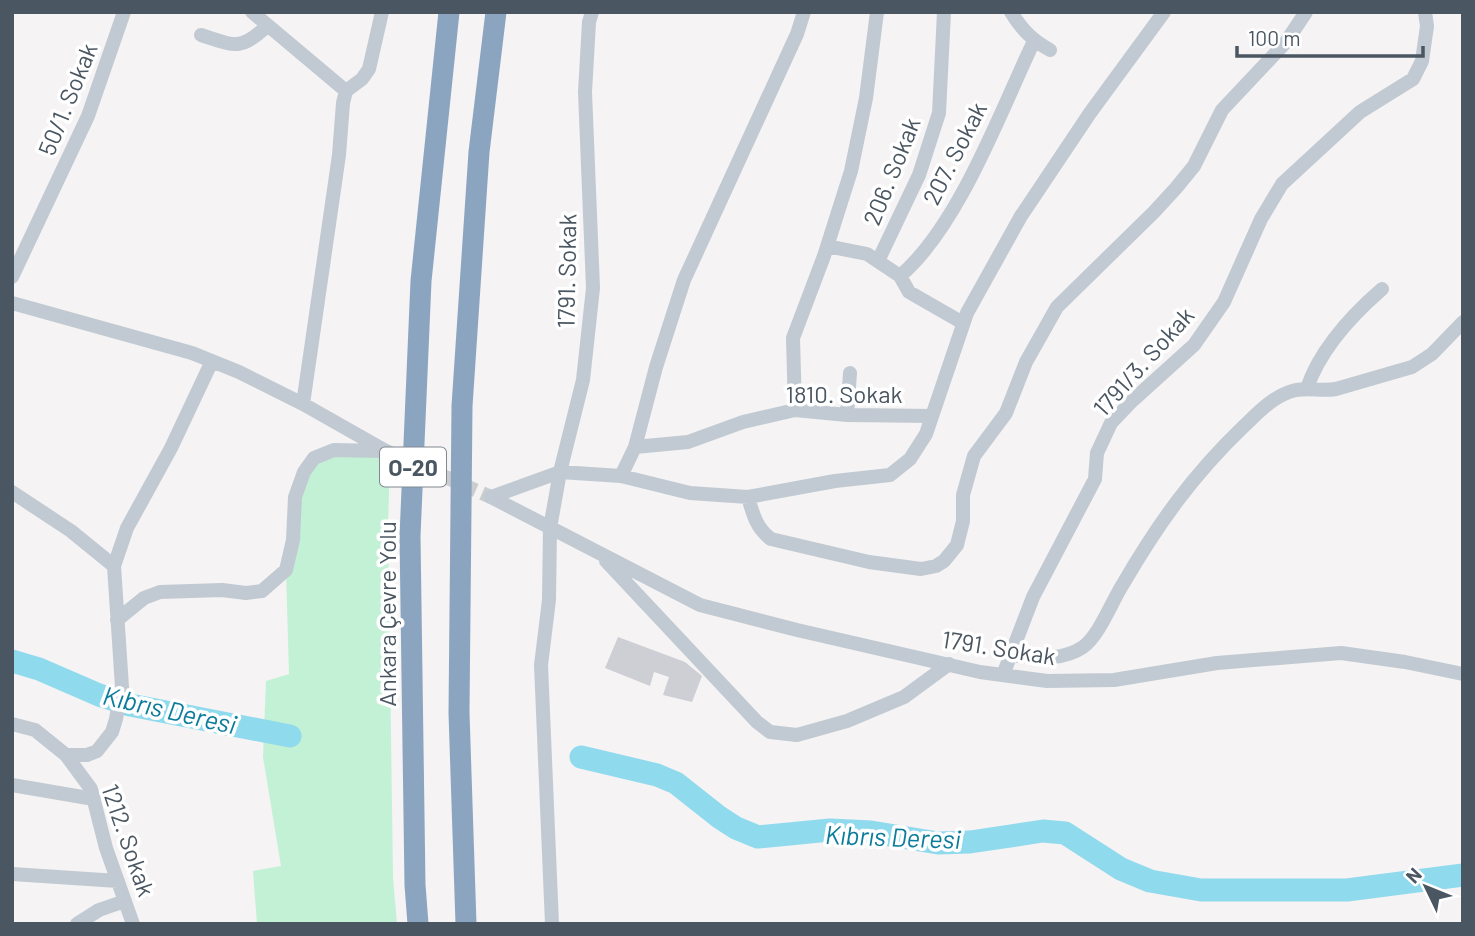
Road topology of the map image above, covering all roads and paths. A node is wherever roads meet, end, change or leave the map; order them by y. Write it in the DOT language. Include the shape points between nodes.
graph roads {
  1 [pos="124,12"];
  2 [pos="252,12"];
  3 [pos="382,12"];
  4 [pos="449,12"];
  5 [pos="496,12"];
  6 [pos="592,12"];
  7 [pos="804,12"];
  8 [pos="877,12"];
  9 [pos="944,12"];
  10 [pos="1011,12"];
  11 [pos="1164,12"];
  12 [pos="1306,12"];
  13 [pos="1425,12"];
  14 [pos="267,26"];
  15 [pos="201,35"];
  16 [pos="1034,41"];
  17 [pos="1050,50"];
  18 [pos="346,91"];
  19 [pos="827,246"];
  20 [pos="878,261"];
  21 [pos="900,276"];
  22 [pos="12,277"];
  23 [pos="1382,289"];
  24 [pos="12,303"];
  25 [pos="963,323"];
  26 [pos="1463,323"];
  27 [pos="212,361"];
  28 [pos="850,373"];
  29 [pos="1307,388"];
  30 [pos="303,404"];
  31 [pos="795,410"];
  32 [pos="847,415"];
  33 [pos="931,416"];
  34 [pos="635,447"];
  35 [pos="560,472"];
  36 [pos="621,476"];
  37 [pos="12,492"];
  38 [pos="748,497"];
  39 [pos="550,528"];
  40 [pos="601,555"];
  41 [pos="114,566"];
  42 [pos="117,620"];
  43 [pos="1010,655"];
  44 [pos="948,664"];
  45 [pos="1463,674"];
  46 [pos="1003,675"];
  47 [pos="12,724"];
  48 [pos="66,755"];
  49 [pos="12,785"];
  50 [pos="94,799"];
  51 [pos="12,874"];
  52 [pos="118,881"];
  53 [pos="125,901"];
  54 [pos="77,924"];
  55 [pos="133,924"];
  56 [pos="418,924"];
  57 [pos="466,924"];
  58 [pos="552,924"];
  1 -- 22 [label="street, 50/1. Sokak" via="88,116"];
  2 -- 14 [label="street"];
  3 -- 18 [label="street" via="369,69"];
  4 -- 56 [label="highway, Ankara Çevre Yolu / O-20" via="421,281 410,536"];
  5 -- 57 [label="highway, O-20" via="479,152 462,406 459,713"];
  6 -- 35 [label="street, 1791. Sokak" via="585,92 593,288 583,380"];
  7 -- 34 [label="street" via="684,280"];
  8 -- 19 [label="street" via="851,171"];
  9 -- 20 [label="street, 206. Sokak" via="939,113 919,175"];
  10 -- 16 [label="street"];
  11 -- 25 [label="street" via="1021,216"];
  12 -- 38 [label="street" via="1286,42 1222,110 1194,166 1176,188 1057,307 1026,362 1006,413 974,456 963,495 964,521 957,545 944,561 921,569 895,566 771,539 756,524"];
  13 -- 43 [label="street, 1791/3. Sokak" via="1422,61 1413,79 1360,112 1282,184 1224,302 1194,345 1111,423 1097,453 1095,479 1033,597"];
  14 -- 15 [label="street" via="252,41 239,44"];
  14 -- 18 [label="street"];
  16 -- 17 [label="street"];
  16 -- 21 [label="street, 207. Sokak" via="970,177 937,234"];
  18 -- 30 [label="street"];
  19 -- 20 [label="street" via="867,254"];
  19 -- 31 [label="street" via="793,338"];
  20 -- 21 [label="street"];
  21 -- 25 [label="street" via="909,292"];
  23 -- 29 [label="street" via="1338,336"];
  24 -- 27 [label="street"];
  25 -- 33 [label="street"];
  26 -- 29 [label="street" via="1412,367 1336,389"];
  27 -- 30 [label="street"];
  27 -- 41 [label="street" via="135,511"];
  28 -- 32 [label="street"];
  29 -- 43 [label="street" via="1265,406 1197,474 1150,537 1092,640 1057,657"];
  30 -- 42 [label="street" via="386,451 334,450 314,458 295,497 286,570 262,591 160,592 144,598"];
  31 -- 32 [label="street, 1810. Sokak"];
  31 -- 34 [label="street, 1810. Sokak" via="688,442"];
  32 -- 33 [label="street, 1810. Sokak"];
  33 -- 38 [label="street" via="910,459 890,475"];
  34 -- 36 [label="street"];
  35 -- 36 [label="street"];
  35 -- 39 [label="street, 1791. Sokak"];
  35 -- 39 [label="street, 1791. Sokak" via="491,497"];
  36 -- 38 [label="street" via="690,493"];
  37 -- 41 [label="street"];
  39 -- 40 [label="street, 1791. Sokak"];
  39 -- 58 [label="street" via="549,600 541,665"];
  40 -- 44 [label="street, 1791. Sokak" via="700,605"];
  40 -- 44 [label="street" via="770,732 797,735 847,721 904,697"];
  41 -- 42 [label="street"];
  42 -- 48 [label="street" via="122,687 116,719 97,751"];
  43 -- 46 [label="street, 1791/3. Sokak"];
  44 -- 46 [label="street, 1791. Sokak"];
  45 -- 46 [label="street, 1791. Sokak" via="1341,653 1217,663 1114,680 1047,681"];
  47 -- 48 [label="street, 1212. Sokak" via="35,730"];
  48 -- 50 [label="street, 1212. Sokak"];
  49 -- 50 [label="street"];
  50 -- 52 [label="street, 1212. Sokak"];
  51 -- 52 [label="street"];
  52 -- 53 [label="street, 1212. Sokak"];
  53 -- 54 [label="street"];
  53 -- 55 [label="street, 1212. Sokak"];
}
